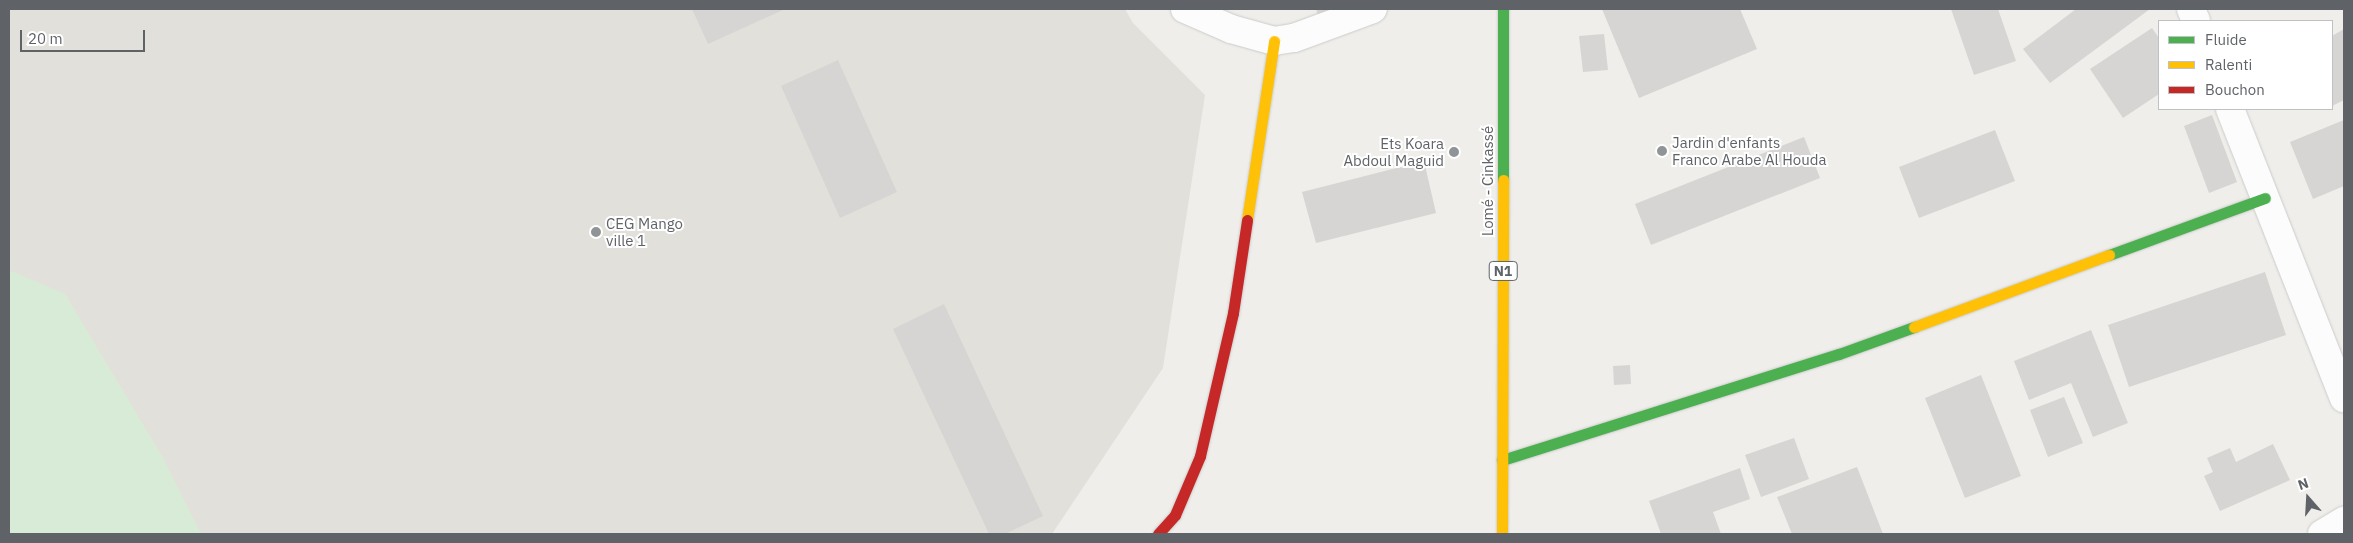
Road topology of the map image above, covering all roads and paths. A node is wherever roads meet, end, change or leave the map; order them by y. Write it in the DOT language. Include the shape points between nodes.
graph roads {
  1 [pos="1185,9"];
  2 [pos="1373,9"];
  3 [pos="1503,9"];
  4 [pos="1274,41"];
  5 [pos="2230,110"];
  6 [pos="2265,198"];
  7 [pos="2344,398"];
  8 [pos="1502,460"];
  9 [pos="2344,521"];
  10 [pos="1158,534"];
  11 [pos="1502,534"];
  12 [pos="2322,534"];
  1 -- 4 [label="street" via="1231,29"];
  2 -- 4 [label="street" via="1294,38"];
  3 -- 8 [label="main road, Lomé - Cinkassé / N1"];
  4 -- 10 [label="main road" via="1233,313 1202,447 1175,515"];
  5 -- 6 [label="street"];
  6 -- 7 [label="street"];
  6 -- 8 [label="main road" via="1839,354"];
  8 -- 11 [label="main road, Lomé - Cinkassé / N1"];
  9 -- 12 [label="street"];
}
